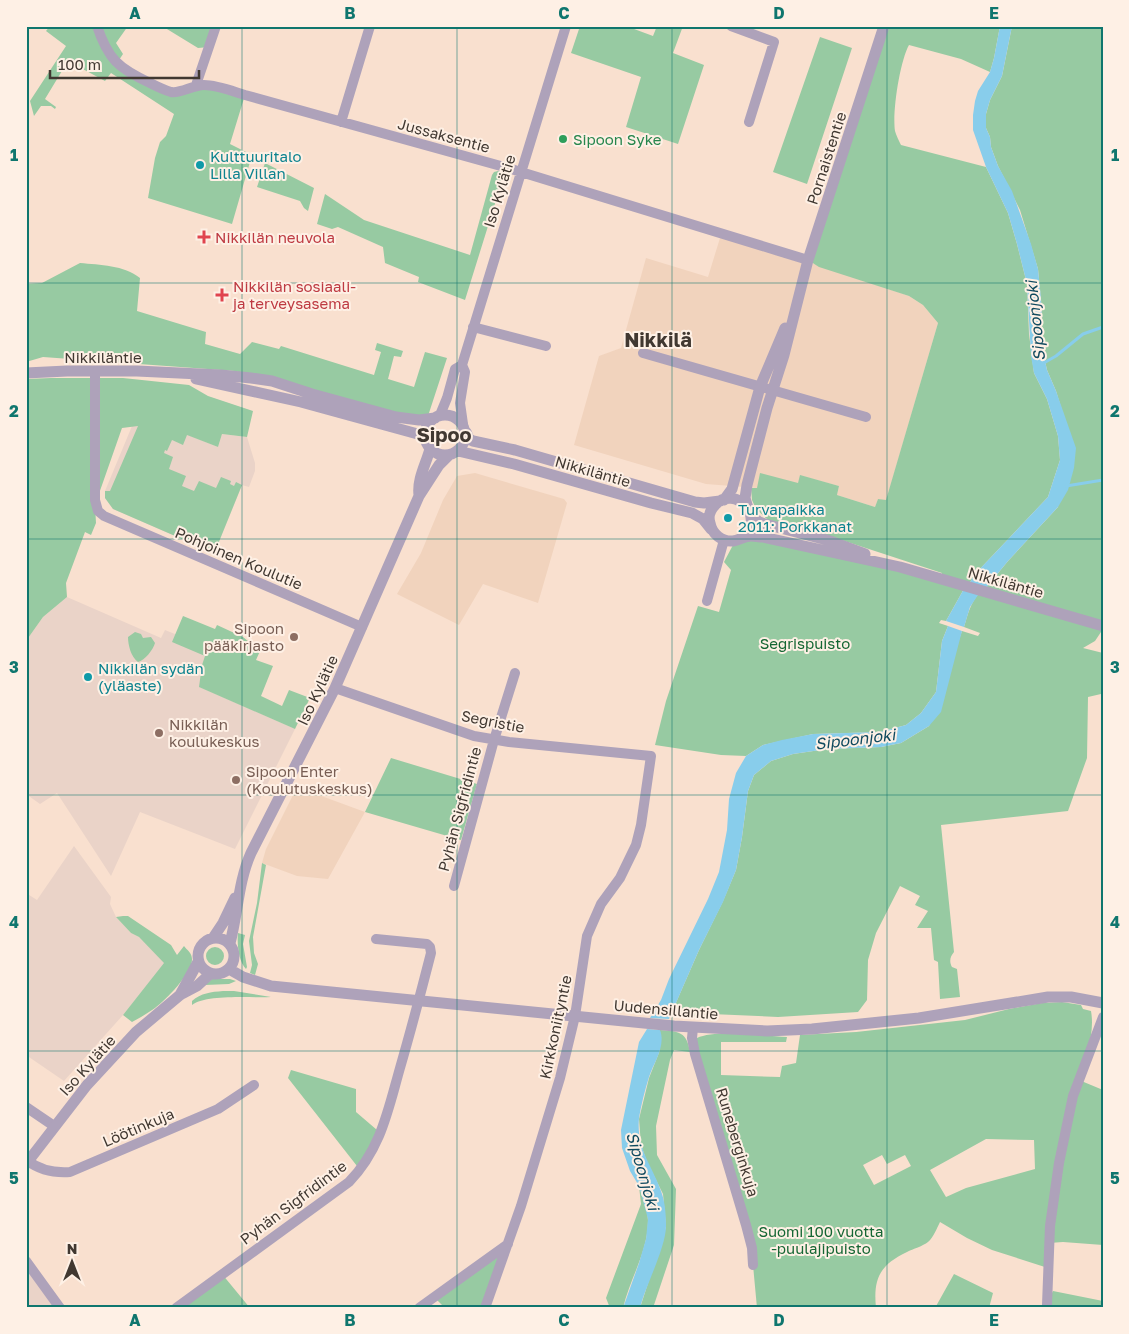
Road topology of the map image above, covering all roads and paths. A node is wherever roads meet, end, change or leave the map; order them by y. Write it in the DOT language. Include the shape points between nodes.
graph roads {
  1 [pos="97,26"];
  2 [pos="216,26"];
  3 [pos="370,26"];
  4 [pos="566,26"];
  5 [pos="731,26"];
  6 [pos="884,26"];
  7 [pos="196,85"];
  8 [pos="341,122"];
  9 [pos="749,122"];
  10 [pos="521,172"];
  11 [pos="808,260"];
  12 [pos="797,299"];
  13 [pos="473,326"];
  14 [pos="546,346"];
  15 [pos="643,353"];
  16 [pos="462,365"];
  17 [pos="95,371"];
  18 [pos="26,373"];
  19 [pos="180,374"];
  20 [pos="760,387"];
  21 [pos="772,390"];
  22 [pos="437,416"];
  23 [pos="866,417"];
  24 [pos="464,428"];
  25 [pos="425,436"];
  26 [pos="430,449"];
  27 [pos="453,453"];
  28 [pos="419,496"];
  29 [pos="722,500"];
  30 [pos="749,512"];
  31 [pos="713,531"];
  32 [pos="742,537"];
  33 [pos="724,540"];
  34 [pos="900,567"];
  35 [pos="707,601"];
  36 [pos="1103,626"];
  37 [pos="362,627"];
  38 [pos="516,673"];
  39 [pos="335,688"];
  40 [pos="494,740"];
  41 [pos="651,756"];
  42 [pos="454,886"];
  43 [pos="238,894"];
  44 [pos="213,938"];
  45 [pos="376,939"];
  46 [pos="230,944"];
  47 [pos="198,962"];
  48 [pos="228,969"];
  49 [pos="210,974"];
  50 [pos="180,995"];
  51 [pos="419,1001"];
  52 [pos="1103,1003"];
  53 [pos="575,1016"];
  54 [pos="1103,1017"];
  55 [pos="693,1028"];
  56 [pos="254,1085"];
  57 [pos="26,1107"];
  58 [pos="54,1126"];
  59 [pos="27,1163"];
  60 [pos="508,1244"];
  61 [pos="26,1261"];
  62 [pos="753,1266"];
  63 [pos="1047,1305"];
  64 [pos="60,1308"];
  65 [pos="176,1308"];
  66 [pos="419,1308"];
  67 [pos="485,1308"];
  1 -- 7 [label="street, Jussaksentie" via="109,54 122,68 171,92"];
  2 -- 7 [label="street"];
  3 -- 8 [label="street"];
  4 -- 10 [label="street, Iso Kylätie"];
  5 -- 9 [label="street" via="774,42"];
  6 -- 11 [label="street, Pornaistentie"];
  7 -- 8 [label="street, Jussaksentie" via="206,84"];
  8 -- 10 [label="street, Jussaksentie"];
  10 -- 11 [label="street, Jussaksentie"];
  10 -- 13 [label="street, Iso Kylätie"];
  11 -- 12 [label="street, Pornaistentie"];
  12 -- 20 [label="street, Pornaistentie"];
  12 -- 21 [label="street, Pornaistentie"];
  13 -- 14 [label="street"];
  13 -- 16 [label="street, Iso Kylätie"];
  15 -- 20 [label="street"];
  16 -- 22 [label="street, Iso Kylätie" via="455,369 445,406"];
  16 -- 24 [label="street, Iso Kylätie" via="465,372 460,402"];
  17 -- 18 [label="street, Nikkiläntie"];
  17 -- 19 [label="street, Nikkiläntie"];
  17 -- 37 [label="street, Pohjoinen Koulutie" via="95,500 98,511"];
  19 -- 22 [label="street, Nikkiläntie" via="272,381 396,417 419,420"];
  19 -- 25 [label="street, Nikkiläntie" via="301,402"];
  20 -- 21 [label="street"];
  20 -- 29 [label="street, Pornaistentie" via="732,489"];
  21 -- 23 [label="street"];
  21 -- 30 [label="street, Pornaistentie" via="747,484 745,498"];
  22 -- 24 [label="street" via="452,416"];
  22 -- 25 [label="street" via="428,425"];
  24 -- 27 [label="street" via="465,442"];
  24 -- 29 [label="street, Nikkiläntie" via="473,441 695,502"];
  25 -- 26 [label="street"];
  26 -- 27 [label="street" via="441,455"];
  26 -- 28 [label="street, Iso Kylätie"];
  27 -- 28 [label="street, Iso Kylätie" via="439,465"];
  27 -- 31 [label="street, Nikkiläntie" via="514,464 692,513 703,519"];
  28 -- 37 [label="street, Iso Kylätie"];
  29 -- 30 [label="street" via="737,500"];
  29 -- 31 [label="street" via="710,514"];
  30 -- 32 [label="street" via="750,526"];
  30 -- 34 [label="street, Nikkiläntie" via="759,522 827,540"];
  31 -- 33 [label="street"];
  32 -- 33 [label="street"];
  32 -- 34 [label="street, Nikkiläntie" via="763,537"];
  33 -- 35 [label="street"];
  34 -- 36 [label="street, Nikkiläntie"];
  37 -- 39 [label="street, Iso Kylätie"];
  38 -- 40 [label="street, Pyhän Sigfridintie"];
  39 -- 40 [label="street, Segristie"];
  39 -- 43 [label="street, Iso Kylätie" via="245,865"];
  40 -- 41 [label="street, Segristie"];
  40 -- 42 [label="street, Pyhän Sigfridintie"];
  41 -- 53 [label="street, Kirkkoniityntie" via="641,825 633,852 620,878 601,904 587,936"];
  43 -- 44 [label="street, Iso Kylätie"];
  43 -- 46 [label="street, Iso Kylätie"];
  44 -- 46 [label="street"];
  44 -- 47 [label="street" via="200,946"];
  45 -- 51 [label="street, Pyhän Sigfridintie" via="430,947"];
  46 -- 48 [label="street" via="234,955 233,964"];
  47 -- 49 [label="street"];
  47 -- 50 [label="street, Iso Kylätie"];
  48 -- 49 [label="street" via="220,974"];
  48 -- 51 [label="street, Uudensillantie" via="271,986"];
  49 -- 50 [label="street, Iso Kylätie"];
  50 -- 58 [label="street, Iso Kylätie" via="136,1032"];
  51 -- 53 [label="street, Uudensillantie"];
  51 -- 65 [label="street, Pyhän Sigfridintie" via="386,1118 373,1150 360,1170 349,1182"];
  52 -- 55 [label="street, Uudensillantie" via="1048,997 919,1018 812,1029"];
  53 -- 55 [label="street, Uudensillantie"];
  53 -- 60 [label="street, Kirkkoniityntie" via="560,1078"];
  54 -- 63 [label="street" via="1073,1096 1059,1163 1050,1226"];
  55 -- 62 [label="street, Runeberginkuja" via="695,1054 746,1225"];
  56 -- 59 [label="street, Löötinkuja" via="218,1109 70,1172 42,1170"];
  57 -- 58 [label="street"];
  58 -- 59 [label="street, Iso Kylätie"];
  60 -- 66 [label="street"];
  60 -- 67 [label="street, Kirkkoniityntie"];
  61 -- 64 [label="street"];
}
